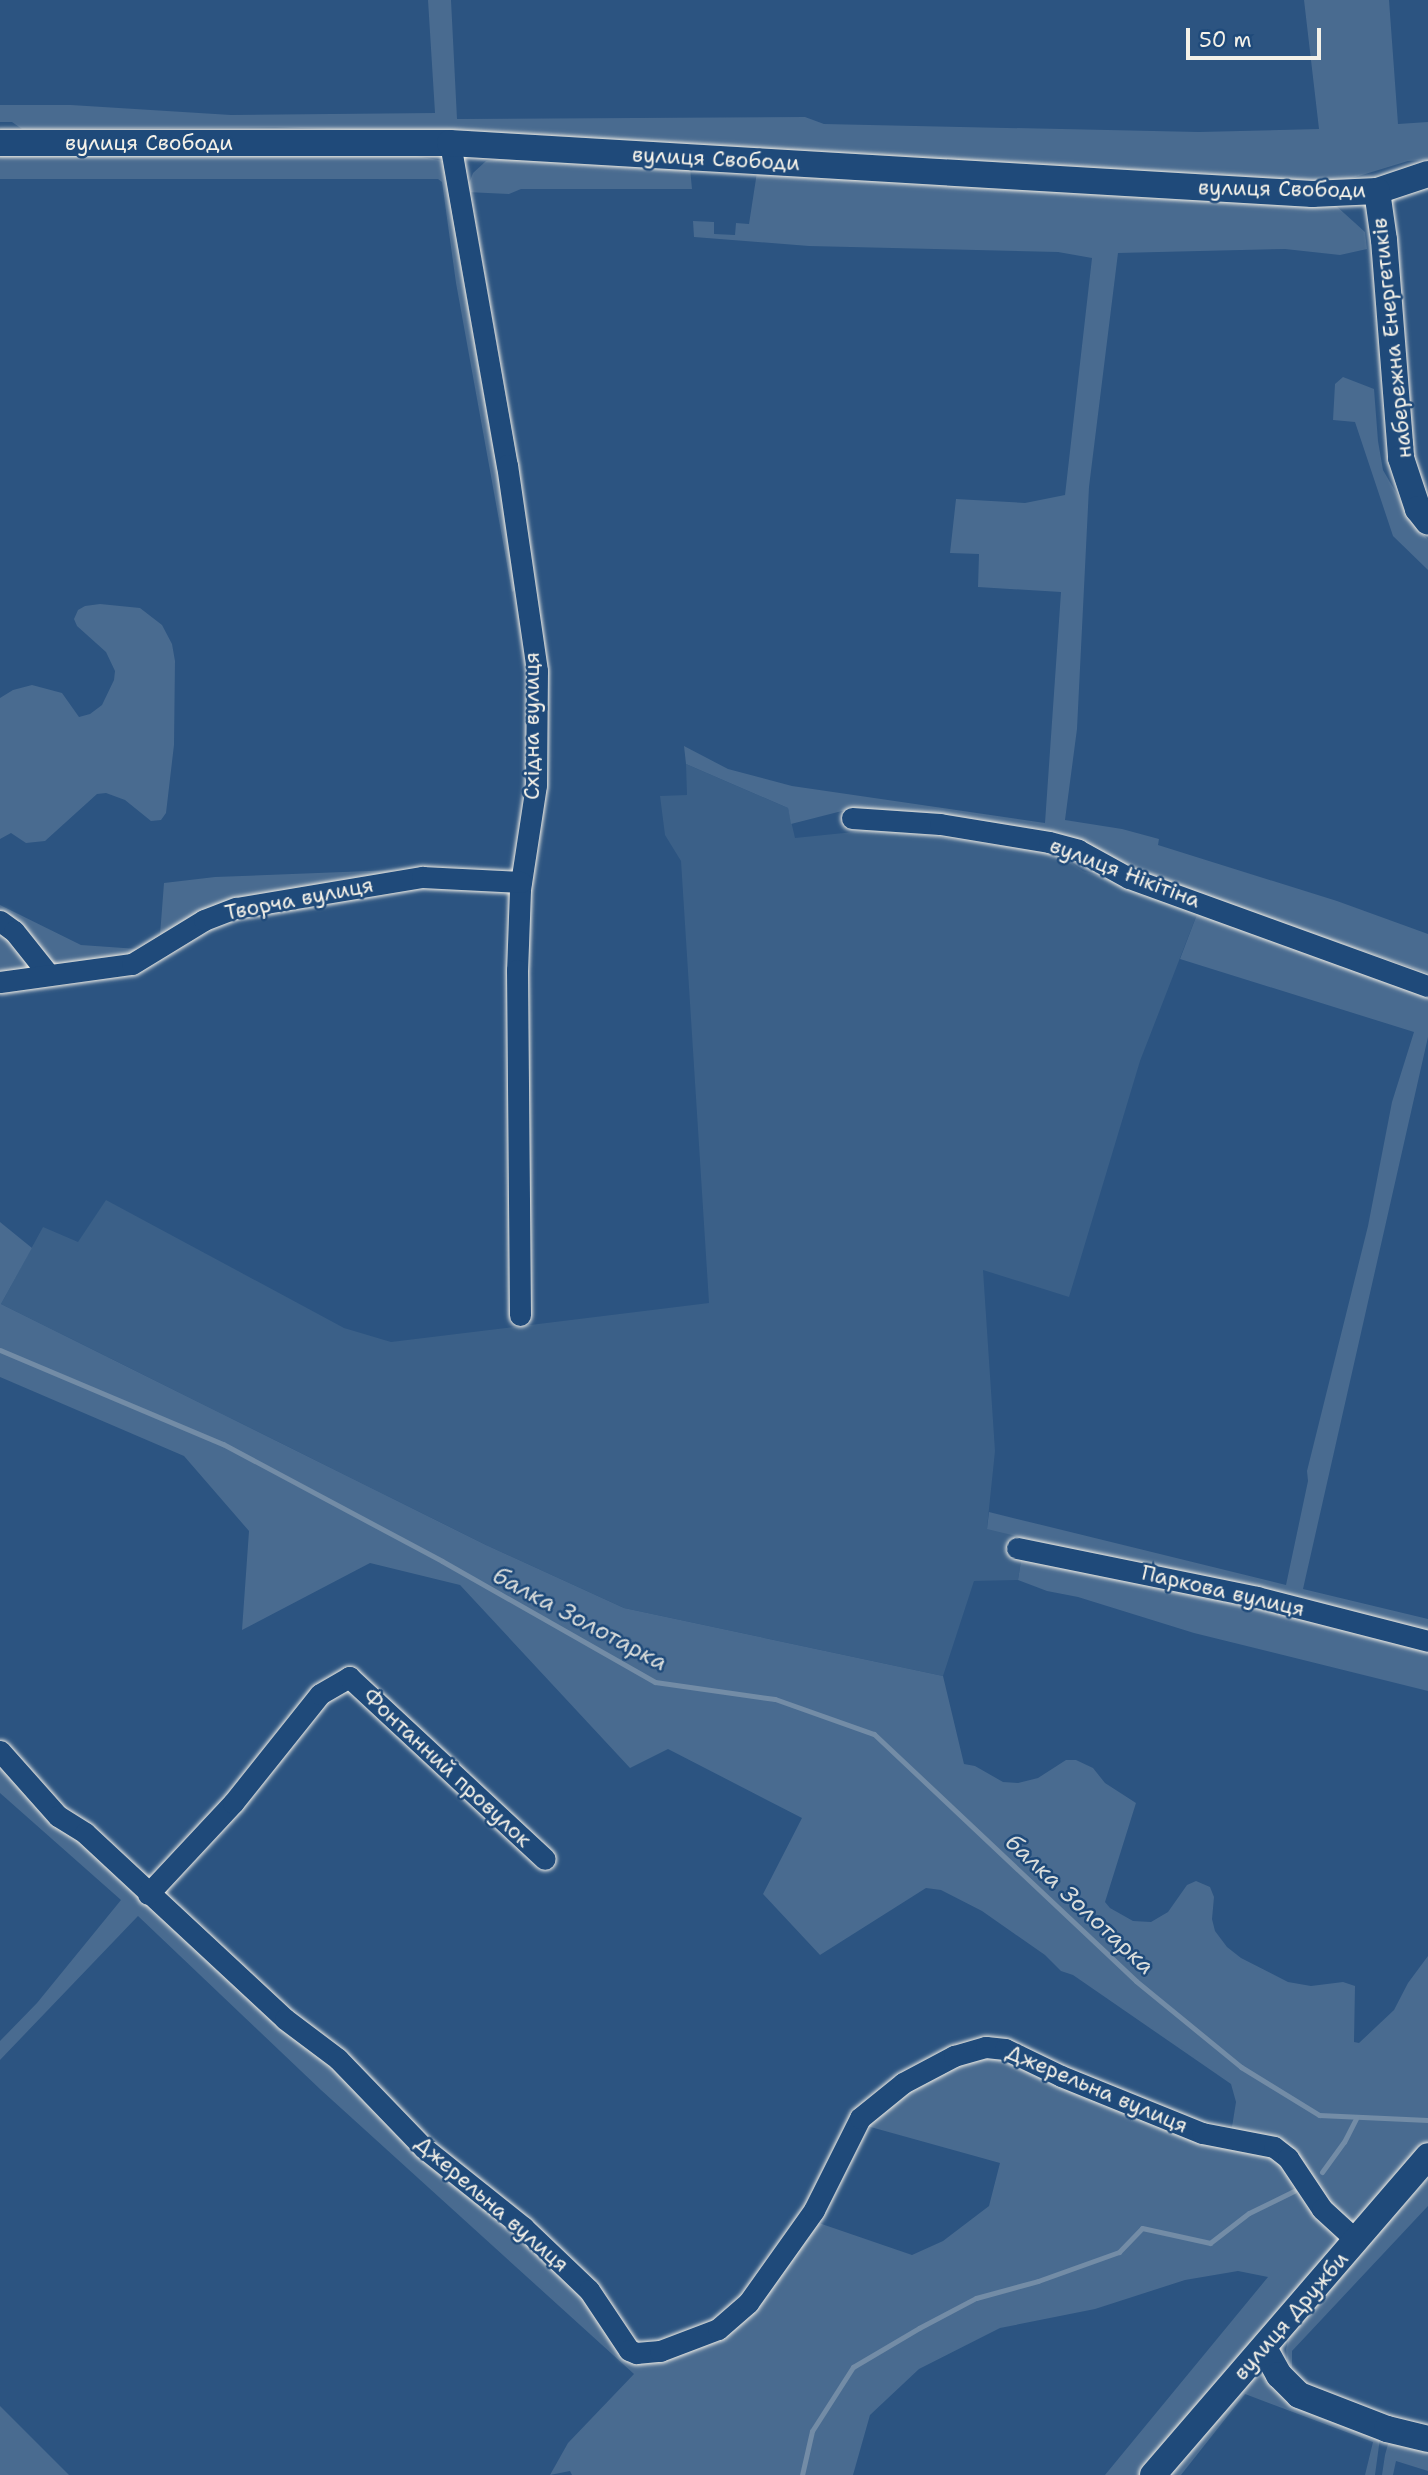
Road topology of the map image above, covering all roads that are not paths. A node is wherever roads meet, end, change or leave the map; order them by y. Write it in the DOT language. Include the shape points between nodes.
graph roads {
  1 [pos="0,143"];
  2 [pos="450,143"];
  3 [pos="1428,174"];
  4 [pos="1377,191"];
  5 [pos="1428,522"];
  6 [pos="852,818"];
  7 [pos="522,882"];
  8 [pos="0,921"];
  9 [pos="49,975"];
  10 [pos="0,982"];
  11 [pos="1428,986"];
  12 [pos="520,1315"];
  13 [pos="1017,1548"];
  14 [pos="1428,1641"];
  15 [pos="0,1751"];
  16 [pos="545,1859"];
  17 [pos="148,1894"];
  18 [pos="1428,2156"];
  19 [pos="1357,2241"];
  20 [pos="1264,2348"];
  21 [pos="1428,2439"];
  22 [pos="1153,2475"];
  1 -- 2 [label="street, вулиця Свободи"];
  2 -- 4 [label="street, вулиця Свободи" via="1312,194"];
  2 -- 7 [label="street, Східна вулиця" via="507,465 537,671 536,785"];
  3 -- 4 [label="street, вулиця Свободи"];
  4 -- 5 [label="street, набережна Енергетиків" via="1401,458 1418,509"];
  6 -- 11 [label="street, вулиця Нікітіна" via="940,824 1079,850 1129,878"];
  7 -- 9 [label="street, Творча вулиця" via="422,877 236,908 204,920 132,964"];
  7 -- 12 [label="street, Східна вулиця" via="516,1022"];
  8 -- 9 [label="street" via="14,931"];
  9 -- 10 [label="street, Творча вулиця"];
  13 -- 14 [label="street, Паркова вулиця" via="1257,1597"];
  15 -- 17 [label="street, Джерельна вулиця" via="58,1816 85,1833"];
  16 -- 17 [label="street, Фонтанний провулок" via="349,1677 320,1693 233,1803"];
  17 -- 19 [label="street, Джерельна вулиця" via="285,2019 338,2059 424,2148 523,2227 589,2290 629,2350 636,2353 660,2351 719,2329 748,2303 814,2210 860,2118 903,2083 954,2056 986,2047 1005,2049 1202,2133 1274,2147 1288,2158 1322,2209"];
  18 -- 19 [label="street, вулиця Дружби"];
  19 -- 20 [label="street, вулиця Дружби"];
  20 -- 21 [label="street" via="1287,2386 1299,2395 1387,2429"];
  20 -- 22 [label="street, вулиця Дружби"];
}
